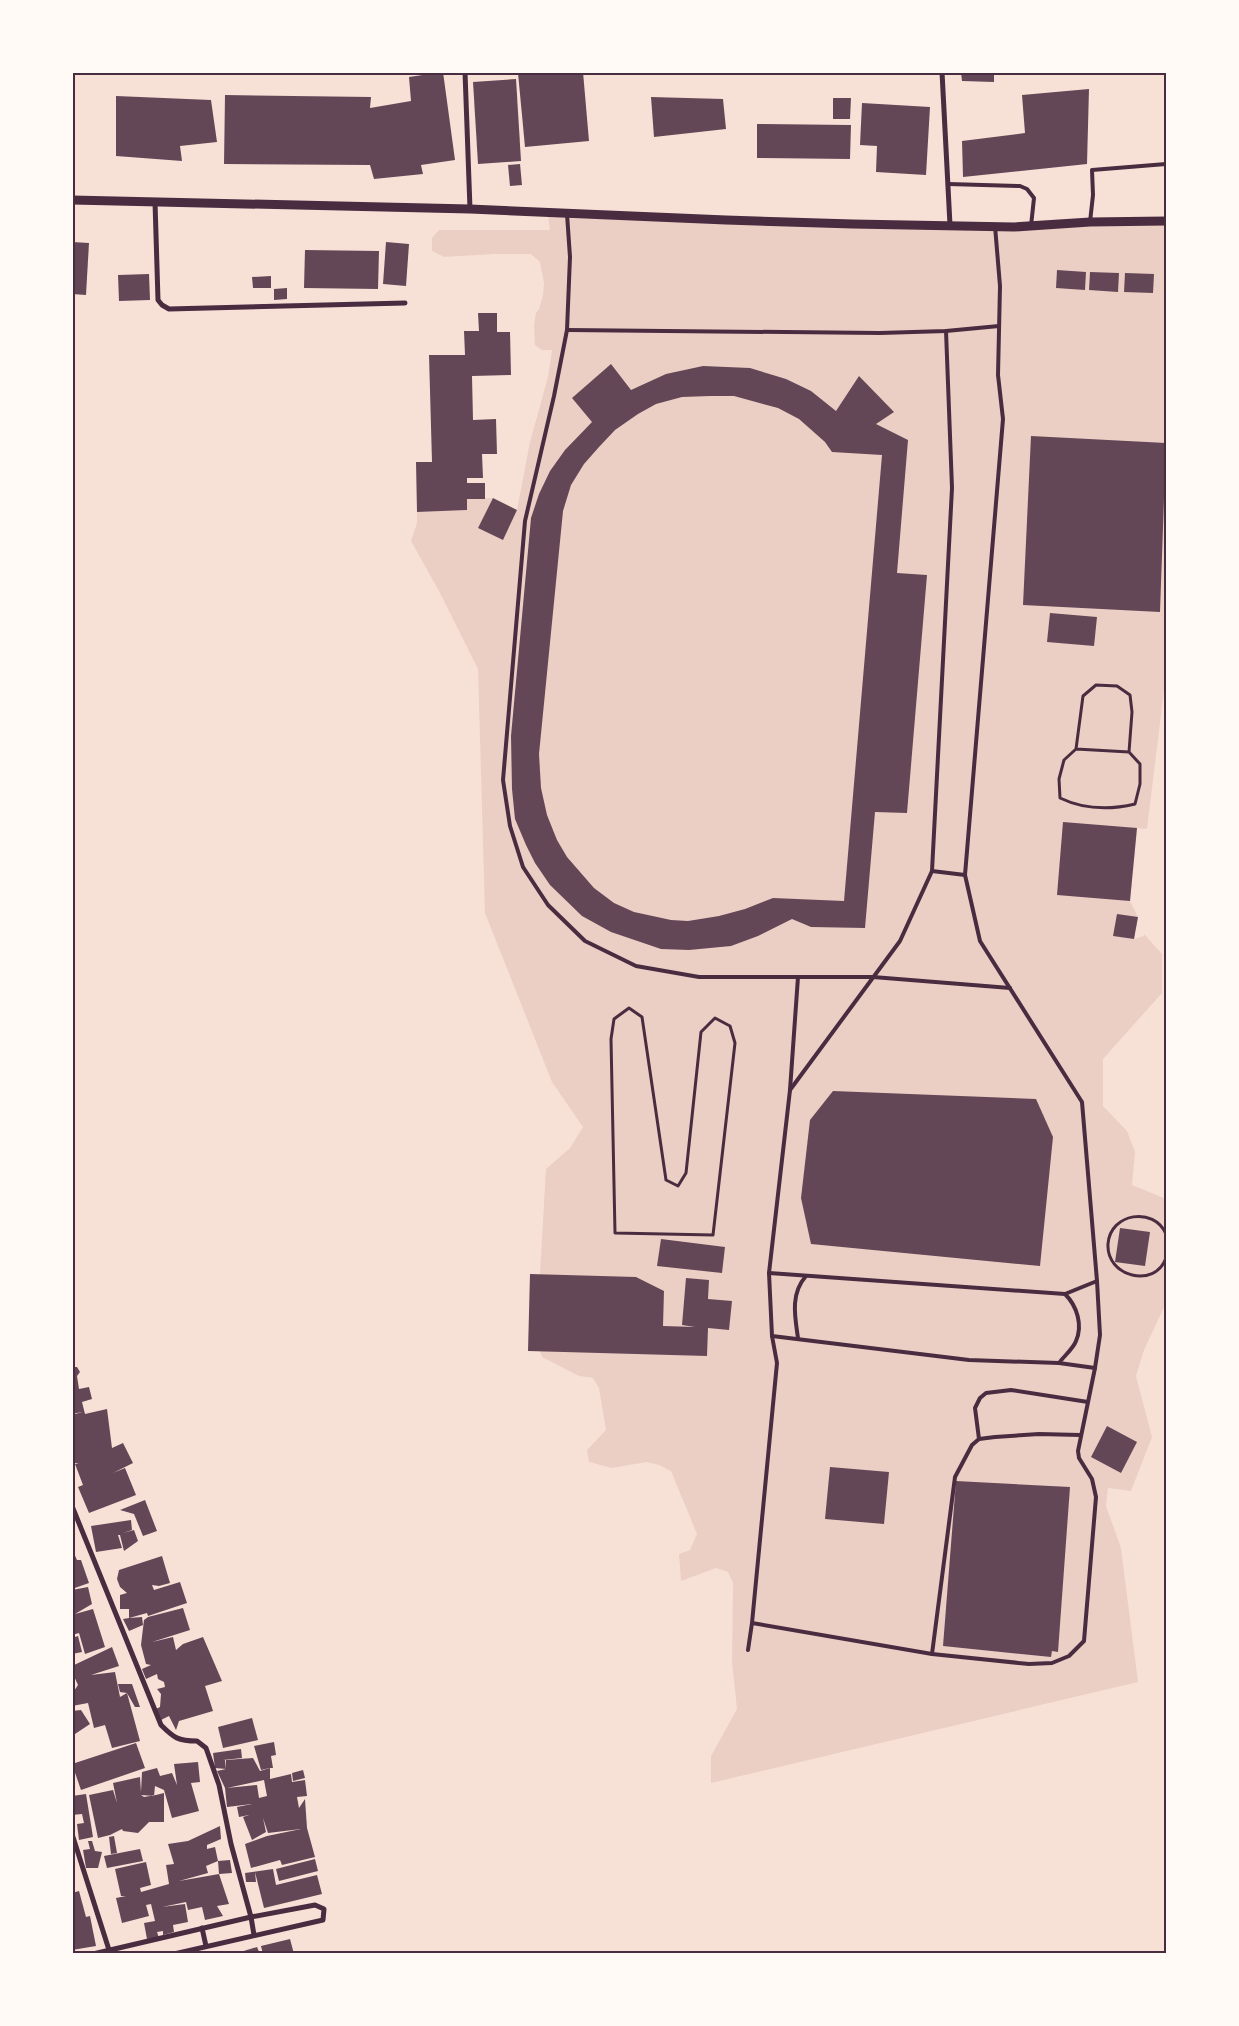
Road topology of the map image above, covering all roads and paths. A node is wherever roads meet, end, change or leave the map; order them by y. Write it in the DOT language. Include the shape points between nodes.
graph roads {
  1 [pos="465,72"];
  2 [pos="942,72"];
  3 [pos="1166,164"];
  4 [pos="948,184"];
  5 [pos="72,200"];
  6 [pos="155,202"];
  7 [pos="470,209"];
  8 [pos="567,214"];
  9 [pos="1166,221"];
  10 [pos="1090,222"];
  11 [pos="950,225"];
  12 [pos="995,226"];
  13 [pos="1031,226"];
  14 [pos="405,303"];
  15 [pos="999,326"];
  16 [pos="567,330"];
  17 [pos="946,331"];
  18 [pos="1076,749"];
  19 [pos="1129,752"];
  20 [pos="932,871"];
  21 [pos="965,875"];
  22 [pos="798,977"];
  23 [pos="873,977"];
  24 [pos="1010,988"];
  25 [pos="790,1090"];
  26 [pos="1166,1234"];
  27 [pos="713,1235"];
  28 [pos="1166,1258"];
  29 [pos="770,1273"];
  30 [pos="806,1276"];
  31 [pos="1097,1281"];
  32 [pos="1065,1294"];
  33 [pos="772,1336"];
  34 [pos="798,1338"];
  35 [pos="1058,1363"];
  36 [pos="1095,1368"];
  37 [pos="1088,1402"];
  38 [pos="1080,1435"];
  39 [pos="979,1439"];
  40 [pos="72,1506"];
  41 [pos="752,1623"];
  42 [pos="748,1650"];
  43 [pos="932,1654"];
  44 [pos="72,1834"];
  45 [pos="251,1917"];
  46 [pos="202,1928"];
  47 [pos="254,1935"];
  48 [pos="206,1946"];
  49 [pos="109,1952"];
  50 [pos="93,1954"];
  51 [pos="174,1954"];
  1 -- 7 [label="street"];
  2 -- 4 [label="street"];
  3 -- 10 [label="lane" via="1092,170"];
  4 -- 11 [label="street"];
  4 -- 13 [label="lane" via="1028,189 1034,198"];
  5 -- 6 [label="street"];
  6 -- 7 [label="street"];
  6 -- 14 [label="street" via="158,300 169,309"];
  7 -- 8 [label="street"];
  8 -- 11 [label="street"];
  8 -- 16 [label="lane" via="570,258"];
  9 -- 10 [label="street"];
  10 -- 13 [label="street"];
  11 -- 12 [label="street"];
  12 -- 13 [label="street"];
  12 -- 15 [label="lane" via="1000,286"];
  15 -- 17 [label="lane"];
  15 -- 21 [label="lane" via="998,375 1003,419"];
  16 -- 17 [label="lane"];
  16 -- 22 [label="lane" via="525,521 503,780 510,826 523,867 548,905 585,941 636,966 699,977"];
  17 -- 20 [label="lane" via="952,488"];
  18 -- 19 [label="path"];
  18 -- 19 [label="path" via="1083,696 1096,685 1117,686 1130,696"];
  18 -- 19 [label="path" via="1064,760 1059,779 1060,798 1077,806 1120,808 1135,804 1140,764"];
  20 -- 21 [label="lane"];
  20 -- 23 [label="lane" via="900,941"];
  21 -- 24 [label="lane" via="980,941"];
  22 -- 23 [label="lane"];
  22 -- 25 [label="lane"];
  23 -- 24 [label="lane"];
  23 -- 25 [label="lane"];
  24 -- 31 [label="lane" via="1082,1102"];
  25 -- 29 [label="lane"];
  26 -- 28 [label="path" via="1159,1223 1148,1217 1130,1217 1114,1228 1108,1246 1109,1256 1120,1270 1137,1277 1158,1270"];
  27 -- 27 [label="path" via="735,1044 730,1026 715,1018 701,1032 686,1173 678,1186 666,1180 642,1017 628,1008 614,1019 611,1039 615,1233"];
  29 -- 30 [label="lane"];
  29 -- 33 [label="lane"];
  30 -- 32 [label="lane"];
  30 -- 34 [label="lane" via="795,1300"];
  31 -- 32 [label="lane"];
  31 -- 36 [label="lane" via="1100,1335"];
  32 -- 35 [label="lane" via="1077,1313 1080,1328 1076,1342"];
  33 -- 34 [label="lane"];
  33 -- 41 [label="lane" via="777,1363"];
  34 -- 35 [label="lane" via="969,1360"];
  35 -- 36 [label="lane"];
  36 -- 37 [label="lane"];
  37 -- 38 [label="lane"];
  37 -- 39 [label="lane" via="1011,1390 986,1393 975,1408"];
  38 -- 39 [label="lane"];
  38 -- 43 [label="lane" via="1079,1458 1092,1479 1096,1497 1084,1641 1069,1656 1052,1663 1029,1664"];
  39 -- 43 [label="lane" via="972,1445 955,1477"];
  40 -- 45 [label="street" via="160,1725 181,1741 197,1741 206,1748 219,1785"];
  41 -- 42 [label="lane"];
  41 -- 43 [label="lane"];
  44 -- 49 [label="street"];
  45 -- 46 [label="street"];
  45 -- 47 [label="street"];
  45 -- 47 [label="street" via="315,1905 324,1909 323,1920"];
  46 -- 48 [label="street"];
  46 -- 49 [label="street"];
  47 -- 48 [label="street"];
  48 -- 51 [label="street"];
  49 -- 50 [label="street"];
}
